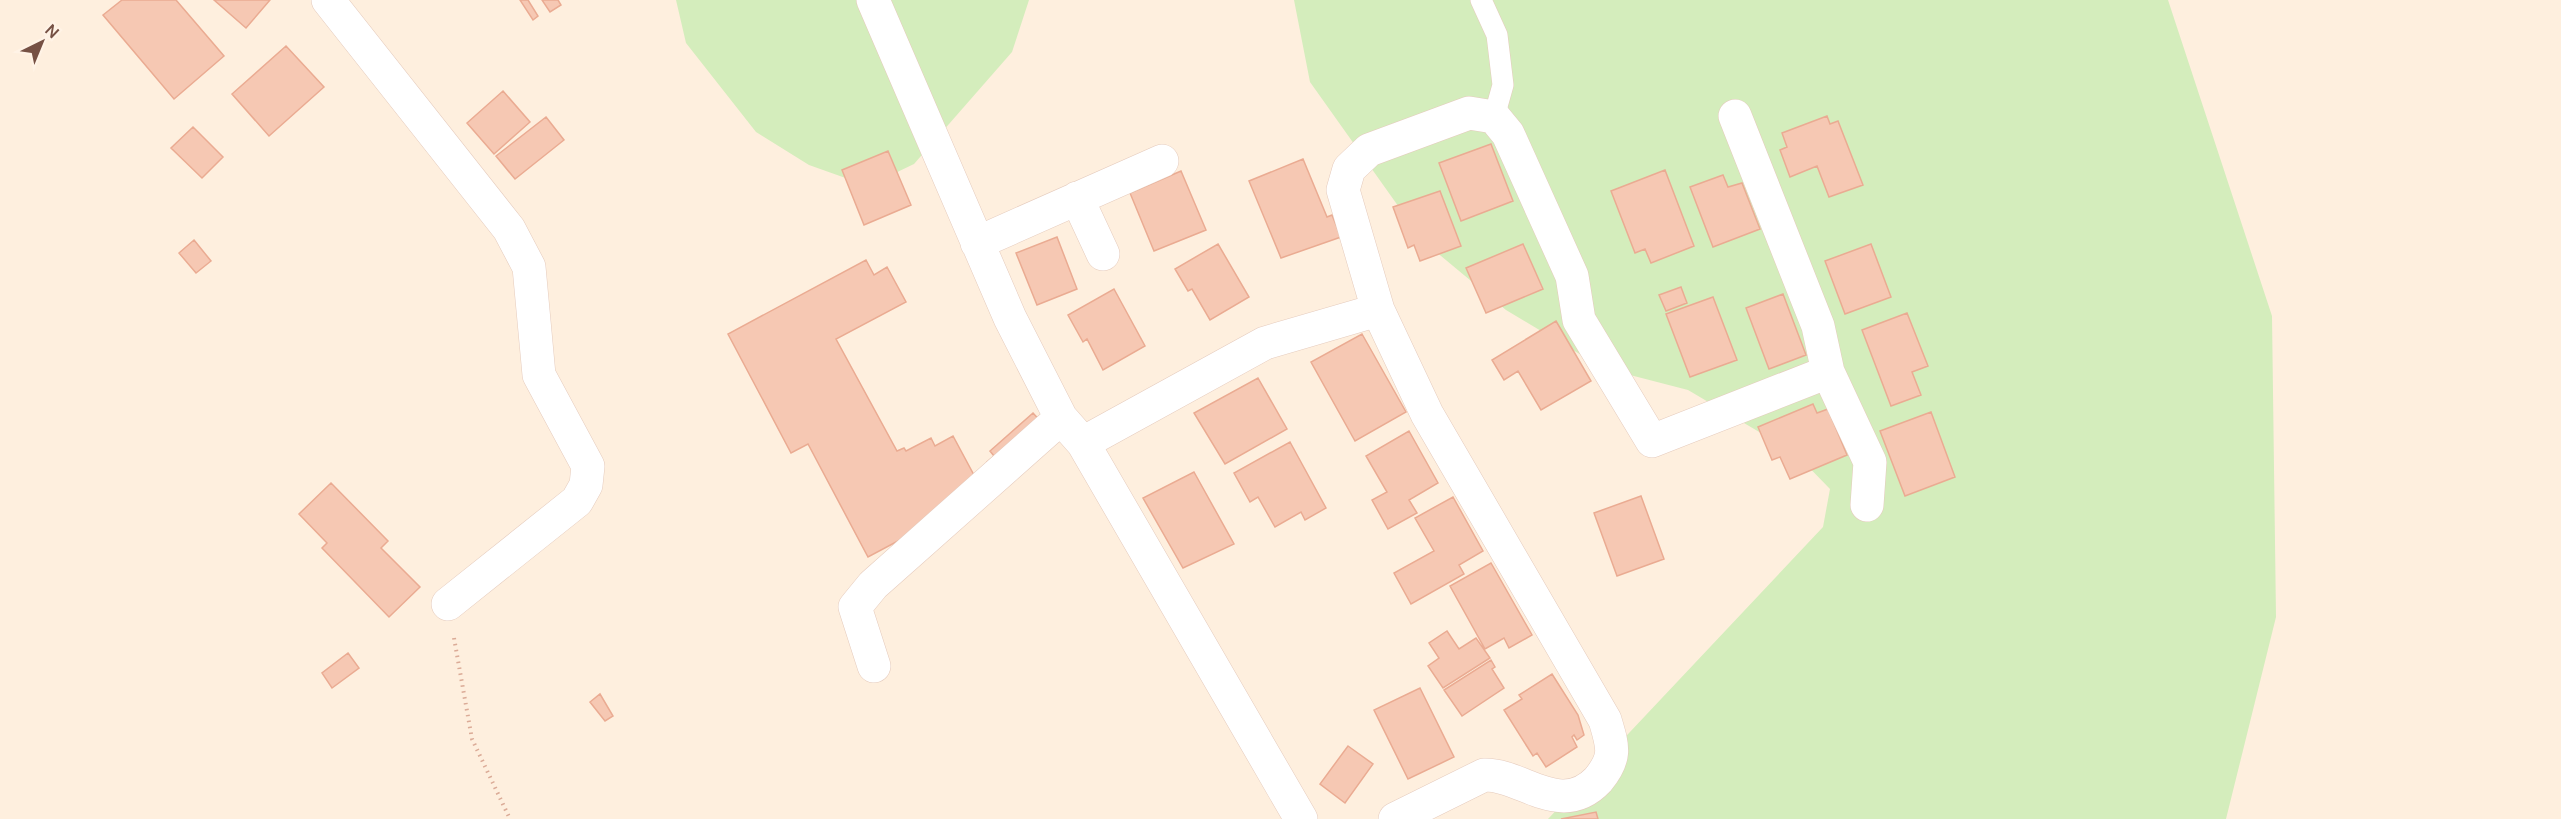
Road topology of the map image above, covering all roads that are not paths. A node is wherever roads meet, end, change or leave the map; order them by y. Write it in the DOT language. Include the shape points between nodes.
graph roads {
  1 [pos="328,0"];
  2 [pos="873,0"];
  3 [pos="1481,0"];
  4 [pos="1735,116"];
  5 [pos="1494,117"];
  6 [pos="1162,161"];
  7 [pos="1077,198"];
  8 [pos="977,243"];
  9 [pos="1103,254"];
  10 [pos="1378,310"];
  11 [pos="1828,372"];
  12 [pos="1061,418"];
  13 [pos="1083,443"];
  14 [pos="1867,505"];
  15 [pos="448,604"];
  16 [pos="874,666"];
  17 [pos="1301,819"];
  18 [pos="1395,819"];
  1 -- 15 [label="street" via="509,229 529,267 539,375 588,466 586,485 577,501"];
  2 -- 8 [label="street"];
  3 -- 5 [label="lane" via="1497,35 1503,85"];
  4 -- 11 [label="street" via="1818,326"];
  5 -- 10 [label="street" via="1469,113 1370,150 1349,170 1343,190"];
  5 -- 11 [label="street" via="1508,134 1572,276 1579,320 1652,441"];
  6 -- 7 [label="street"];
  7 -- 8 [label="street"];
  7 -- 9 [label="street"];
  8 -- 12 [label="street"];
  10 -- 13 [label="street" via="1265,343"];
  10 -- 18 [label="street" via="1427,414 1605,720 1613,749 1607,769 1594,786 1574,798 1549,798 1499,775 1484,775"];
  11 -- 14 [label="street" via="1870,462"];
  12 -- 13 [label="street"];
  12 -- 16 [label="street" via="873,585 855,607"];
  13 -- 17 [label="street"];
}
